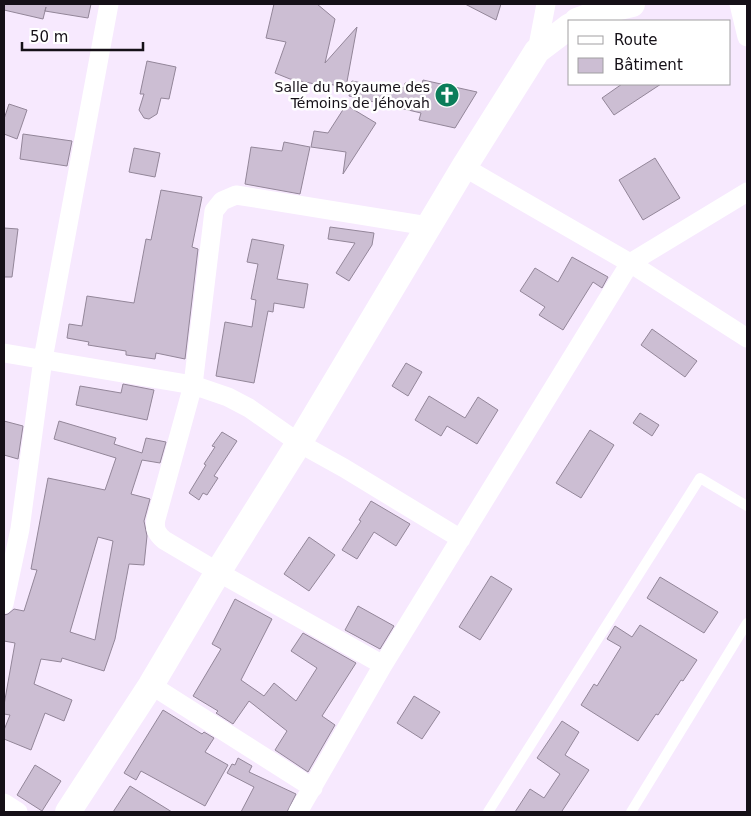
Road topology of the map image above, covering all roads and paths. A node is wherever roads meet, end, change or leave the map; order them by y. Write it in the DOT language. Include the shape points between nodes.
graph roads {
  1 [pos="109,4"];
  2 [pos="546,4"];
  3 [pos="632,4"];
  4 [pos="738,4"];
  5 [pos="580,20"];
  6 [pos="568,28"];
  7 [pos="747,37"];
  8 [pos="537,51"];
  9 [pos="464,167"];
  10 [pos="747,192"];
  11 [pos="428,226"];
  12 [pos="630,263"];
  13 [pos="747,338"];
  14 [pos="4,353"];
  15 [pos="43,359"];
  16 [pos="193,385"];
  17 [pos="299,443"];
  18 [pos="747,506"];
  19 [pos="461,539"];
  20 [pos="218,572"];
  21 [pos="4,604"];
  22 [pos="747,623"];
  23 [pos="384,665"];
  24 [pos="150,685"];
  25 [pos="313,788"];
  26 [pos="4,804"];
  27 [pos="18,812"];
  28 [pos="68,812"];
  29 [pos="298,812"];
  30 [pos="488,812"];
  31 [pos="631,812"];
  1 -- 15 [label="street"];
  2 -- 8 [label="street"];
  3 -- 5 [label="main road"];
  4 -- 7 [label="street"];
  6 -- 8 [label="main road"];
  8 -- 9 [label="main road"];
  9 -- 11 [label="main road"];
  9 -- 12 [label="street"];
  10 -- 12 [label="street"];
  11 -- 16 [label="street" via="236,195 222,201 214,211"];
  11 -- 17 [label="main road"];
  12 -- 13 [label="street"];
  12 -- 19 [label="street"];
  14 -- 15 [label="street"];
  15 -- 16 [label="street"];
  15 -- 21 [label="street" via="20,529"];
  16 -- 17 [label="street" via="249,408"];
  16 -- 20 [label="street" via="154,527 164,540"];
  17 -- 19 [label="street"];
  17 -- 20 [label="main road"];
  18 -- 30 [label="lane" via="700,478"];
  19 -- 23 [label="street"];
  20 -- 23 [label="street"];
  20 -- 24 [label="main road"];
  22 -- 31 [label="lane"];
  23 -- 25 [label="street"];
  24 -- 25 [label="street"];
  24 -- 28 [label="main road"];
  25 -- 29 [label="street"];
  26 -- 27 [label="street"];
}
